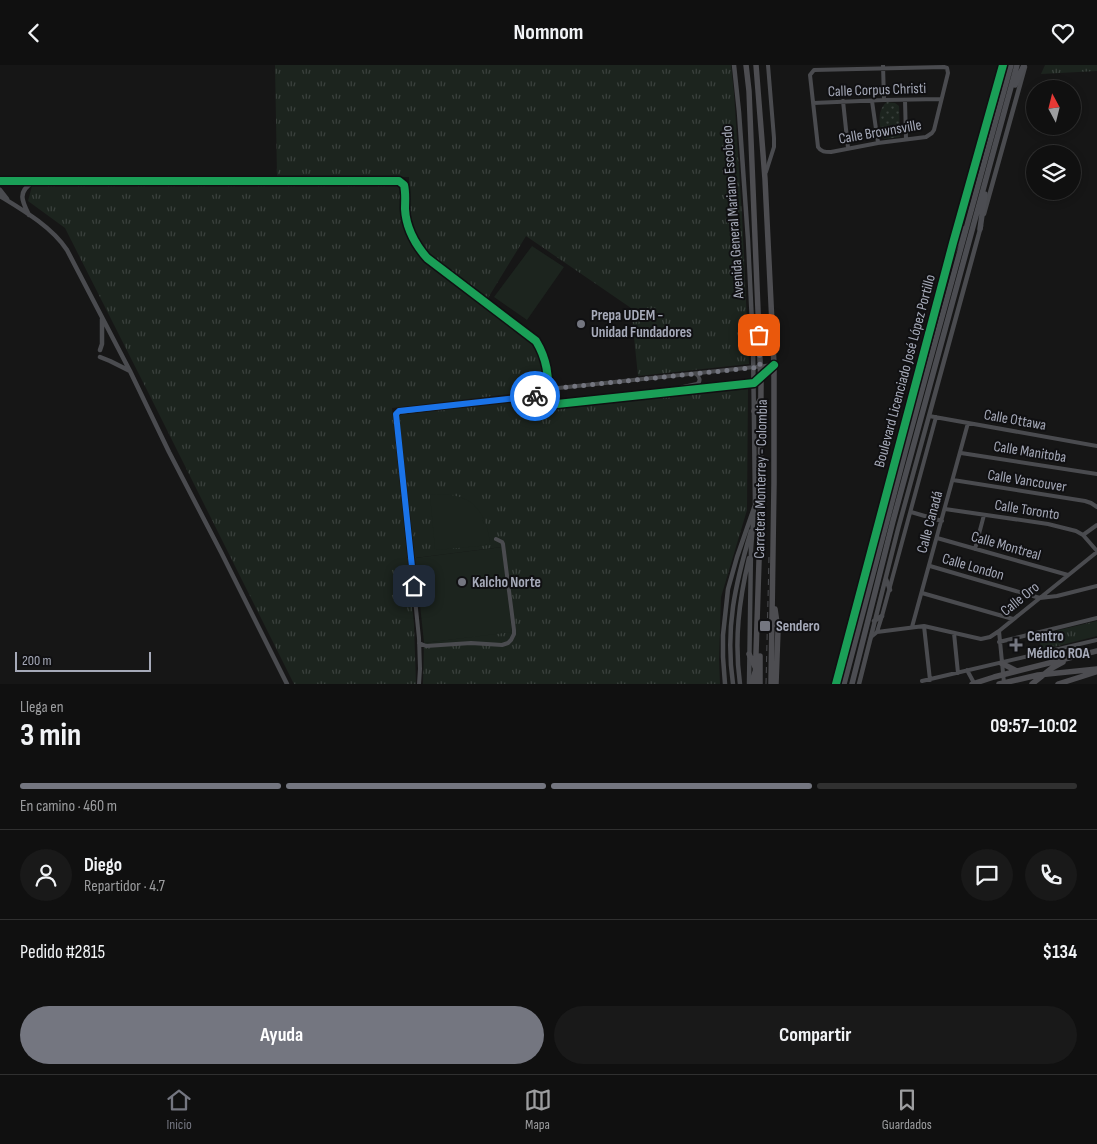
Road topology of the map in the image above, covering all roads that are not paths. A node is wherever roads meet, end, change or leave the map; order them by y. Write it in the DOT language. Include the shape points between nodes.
graph roads {
  1 [pos="734,65"];
  2 [pos="746,65"];
  3 [pos="756,65"];
  4 [pos="768,65"];
  5 [pos="1003,65"];
  6 [pos="1011,65"];
  7 [pos="1017,65"];
  8 [pos="1025,65"];
  9 [pos="884,67"];
  10 [pos="1008,98"];
  11 [pos="941,99"];
  12 [pos="884,100"];
  13 [pos="905,100"];
  14 [pos="843,101"];
  15 [pos="872,101"];
  16 [pos="813,103"];
  17 [pos="906,139"];
  18 [pos="878,143"];
  19 [pos="848,148"];
  20 [pos="765,179"];
  21 [pos="0,181"];
  22 [pos="986,181"];
  23 [pos="33,182"];
  24 [pos="0,190"];
  25 [pos="0,197"];
  26 [pos="9,202"];
  27 [pos="971,210"];
  28 [pos="30,216"];
  29 [pos="980,229"];
  30 [pos="946,271"];
  31 [pos="102,317"];
  32 [pos="100,350"];
  33 [pos="100,357"];
  34 [pos="774,365"];
  35 [pos="757,367"];
  36 [pos="130,371"];
  37 [pos="696,374"];
  38 [pos="760,377"];
  39 [pos="916,381"];
  40 [pos="754,383"];
  41 [pos="548,392"];
  42 [pos="674,392"];
  43 [pos="760,398"];
  44 [pos="754,411"];
  45 [pos="929,416"];
  46 [pos="936,417"];
  47 [pos="968,423"];
  48 [pos="908,441"];
  49 [pos="1097,446"];
  50 [pos="960,453"];
  51 [pos="1097,474"];
  52 [pos="953,480"];
  53 [pos="909,487"];
  54 [pos="917,490"];
  55 [pos="755,505"];
  56 [pos="1097,507"];
  57 [pos="945,509"];
  58 [pos="911,512"];
  59 [pos="984,515"];
  60 [pos="754,520"];
  61 [pos="942,521"];
  62 [pos="1097,525"];
  63 [pos="1084,535"];
  64 [pos="937,538"];
  65 [pos="496,539"];
  66 [pos="894,545"];
  67 [pos="901,548"];
  68 [pos="751,549"];
  69 [pos="975,549"];
  70 [pos="1097,551"];
  71 [pos="930,566"];
  72 [pos="877,569"];
  73 [pos="1068,575"];
  74 [pos="885,578"];
  75 [pos="772,584"];
  76 [pos="1097,586"];
  77 [pos="890,590"];
  78 [pos="922,593"];
  79 [pos="1040,598"];
  80 [pos="882,616"];
  81 [pos="1097,618"];
  82 [pos="1013,619"];
  83 [pos="874,621"];
  84 [pos="924,626"];
  85 [pos="912,627"];
  86 [pos="998,631"];
  87 [pos="878,632"];
  88 [pos="954,633"];
  89 [pos="757,634"];
  90 [pos="871,637"];
  91 [pos="1097,640"];
  92 [pos="999,642"];
  93 [pos="419,643"];
  94 [pos="1096,651"];
  95 [pos="749,654"];
  96 [pos="1072,657"];
  97 [pos="1001,663"];
  98 [pos="756,669"];
  99 [pos="967,670"];
  100 [pos="1097,670"];
  101 [pos="1017,671"];
  102 [pos="958,673"];
  103 [pos="1045,674"];
  104 [pos="1002,675"];
  105 [pos="930,679"];
  106 [pos="922,681"];
  107 [pos="287,684"];
  108 [pos="419,684"];
  109 [pos="725,684"];
  110 [pos="733,684"];
  111 [pos="740,684"];
  112 [pos="750,684"];
  113 [pos="755,684"];
  114 [pos="760,684"];
  115 [pos="771,684"];
  116 [pos="776,684"];
  117 [pos="836,684"];
  118 [pos="844,684"];
  119 [pos="852,684"];
  120 [pos="859,684"];
  121 [pos="973,684"];
  122 [pos="1002,684"];
  123 [pos="1032,684"];
  124 [pos="1058,684"];
  1 -- 35 [label="street, Avenida General Mariano Escobedo"];
  2 -- 35 [label="main road, Carretera Monterrey - Colombia"];
  3 -- 20 [label="main road, Carretera Monterrey - Colombia"];
  4 -- 20 [label="street" via="774,147"];
  5 -- 30 [label="street, Boulevard Licenciado José López Portillo"];
  6 -- 27 [label="highway, Boulevard Licenciado José López Portillo"];
  7 -- 10 [label="highway, Boulevard Licenciado José López Portillo"];
  8 -- 10 [label="highway"];
  8 -- 29 [label="street"];
  9 -- 11 [label="street, Calle Brownsville" via="946,67 948,73"];
  9 -- 12 [label="street"];
  9 -- 16 [label="street, Calle Brownsville" via="814,70 810,75"];
  10 -- 22 [label="highway, Boulevard Licenciado José López Portillo"];
  11 -- 13 [label="street, Calle Corpus Christi"];
  11 -- 17 [label="street, Calle Brownsville" via="932,133 926,137"];
  12 -- 13 [label="street, Calle Corpus Christi"];
  12 -- 15 [label="street, Calle Corpus Christi"];
  13 -- 17 [label="street"];
  14 -- 15 [label="street, Calle Corpus Christi"];
  14 -- 16 [label="street, Calle Corpus Christi"];
  14 -- 19 [label="street"];
  15 -- 18 [label="street"];
  16 -- 19 [label="street, Calle Brownsville" via="820,150"];
  17 -- 18 [label="street, Calle Brownsville"];
  18 -- 19 [label="street, Calle Brownsville"];
  20 -- 34 [label="main road, Carretera Monterrey - Colombia"];
  21 -- 23 [label="street"];
  22 -- 29 [label="highway"];
  22 -- 72 [label="highway, Boulevard Licenciado José López Portillo"];
  23 -- 28 [label="street" via="24,189 22,196"];
  23 -- 41 [label="street" via="399,181 404,185 407,224 419,248 427,258 536,341 546,363"];
  24 -- 26 [label="street"];
  25 -- 26 [label="street"];
  26 -- 28 [label="street"];
  27 -- 30 [label="highway"];
  27 -- 48 [label="highway, Boulevard Licenciado José López Portillo"];
  28 -- 31 [label="street" via="63,244"];
  29 -- 45 [label="street"];
  30 -- 39 [label="street, Boulevard Licenciado José López Portillo"];
  31 -- 32 [label="street"];
  31 -- 36 [label="street"];
  33 -- 36 [label="street"];
  34 -- 35 [label="street"];
  34 -- 38 [label="street"];
  34 -- 75 [label="main road, Carretera Monterrey - Colombia"];
  35 -- 37 [label="street"];
  35 -- 38 [label="main road, Carretera Monterrey - Colombia"];
  35 -- 40 [label="street, Avenida General Mariano Escobedo"];
  36 -- 107 [label="street"];
  37 -- 41 [label="street"];
  37 -- 42 [label="street" via="700,378 699,383"];
  38 -- 40 [label="street"];
  38 -- 43 [label="main road, Carretera Monterrey - Colombia"];
  39 -- 48 [label="highway"];
  39 -- 117 [label="street, Boulevard Licenciado José López Portillo"];
  40 -- 42 [label="street"];
  40 -- 44 [label="street, Avenida General Mariano Escobedo"];
  41 -- 42 [label="street" via="552,403 557,404"];
  41 -- 93 [label="street" via="399,411 396,414"];
  43 -- 44 [label="main road"];
  43 -- 89 [label="main road, Carretera Monterrey - Colombia"];
  44 -- 55 [label="street, Avenida General Mariano Escobedo"];
  45 -- 46 [label="street, Calle Ottawa"];
  45 -- 53 [label="street"];
  46 -- 47 [label="street, Calle Ottawa"];
  46 -- 54 [label="street"];
  47 -- 49 [label="street, Calle Ottawa"];
  47 -- 50 [label="street, Calle Canadá"];
  48 -- 72 [label="highway, Boulevard Licenciado José López Portillo"];
  50 -- 51 [label="street, Calle Manitoba"];
  50 -- 52 [label="street, Calle Canadá"];
  52 -- 56 [label="street, Calle Vancouver" via="1085,501"];
  52 -- 57 [label="street, Calle Canadá"];
  53 -- 54 [label="street"];
  53 -- 66 [label="street"];
  54 -- 58 [label="street"];
  55 -- 60 [label="street"];
  55 -- 109 [label="street, Avenida General Mariano Escobedo" via="728,589 722,657"];
  57 -- 59 [label="street, Calle Toronto"];
  57 -- 61 [label="street, Calle Canadá"];
  58 -- 61 [label="street"];
  58 -- 67 [label="street"];
  59 -- 63 [label="street, Calle Toronto" via="1060,527"];
  59 -- 69 [label="street"];
  60 -- 68 [label="street"];
  60 -- 110 [label="street" via="732,611"];
  61 -- 64 [label="street, Calle Canadá"];
  62 -- 63 [label="street"];
  63 -- 70 [label="street"];
  64 -- 69 [label="street, Calle Montreal"];
  64 -- 71 [label="street, Calle Canadá"];
  65 -- 93 [label="street" via="503,544 514,630 511,640 502,645 426,646"];
  66 -- 67 [label="street"];
  66 -- 74 [label="street"];
  67 -- 77 [label="street"];
  68 -- 95 [label="street"];
  68 -- 111 [label="street" via="738,618"];
  69 -- 73 [label="street, Calle Montreal"];
  70 -- 73 [label="street, Calle Oro"];
  71 -- 78 [label="street, Calle Canadá"];
  71 -- 79 [label="street, Calle London"];
  72 -- 118 [label="highway"];
  72 -- 119 [label="highway"];
  73 -- 79 [label="street, Calle Oro"];
  74 -- 77 [label="street"];
  74 -- 83 [label="street"];
  75 -- 115 [label="main road, Carretera Monterrey - Colombia"];
  75 -- 116 [label="main road" via="778,630"];
  76 -- 79 [label="street"];
  77 -- 80 [label="street"];
  78 -- 82 [label="street"];
  78 -- 85 [label="street, Calle Canadá"];
  79 -- 82 [label="street, Calle Oro"];
  80 -- 83 [label="street"];
  80 -- 87 [label="street"];
  81 -- 92 [label="street"];
  82 -- 86 [label="street, Calle Oro"];
  83 -- 90 [label="street"];
  84 -- 85 [label="street"];
  84 -- 88 [label="street"];
  84 -- 105 [label="street"];
  85 -- 87 [label="street"];
  86 -- 88 [label="street" via="982,639"];
  86 -- 92 [label="street, Calle Oro"];
  87 -- 90 [label="street"];
  88 -- 102 [label="street"];
  89 -- 98 [label="main road, Carretera Monterrey - Colombia"];
  89 -- 114 [label="main road"];
  90 -- 120 [label="street"];
  91 -- 97 [label="street"];
  92 -- 97 [label="street, Calle Oro"];
  93 -- 108 [label="street"];
  94 -- 96 [label="main road"];
  95 -- 98 [label="main road"];
  95 -- 112 [label="street"];
  96 -- 101 [label="main road"];
  96 -- 103 [label="main road"];
  97 -- 99 [label="street"];
  97 -- 101 [label="main road"];
  97 -- 104 [label="street, Calle Oro"];
  98 -- 112 [label="main road"];
  98 -- 113 [label="main road, Carretera Monterrey - Colombia"];
  99 -- 102 [label="street"];
  99 -- 121 [label="street"];
  100 -- 103 [label="main road"];
  100 -- 124 [label="main road"];
  101 -- 104 [label="main road"];
  102 -- 105 [label="street"];
  103 -- 122 [label="main road"];
  103 -- 123 [label="main road"];
  104 -- 121 [label="main road"];
  104 -- 122 [label="street, Calle Oro"];
  105 -- 106 [label="street"];
}
